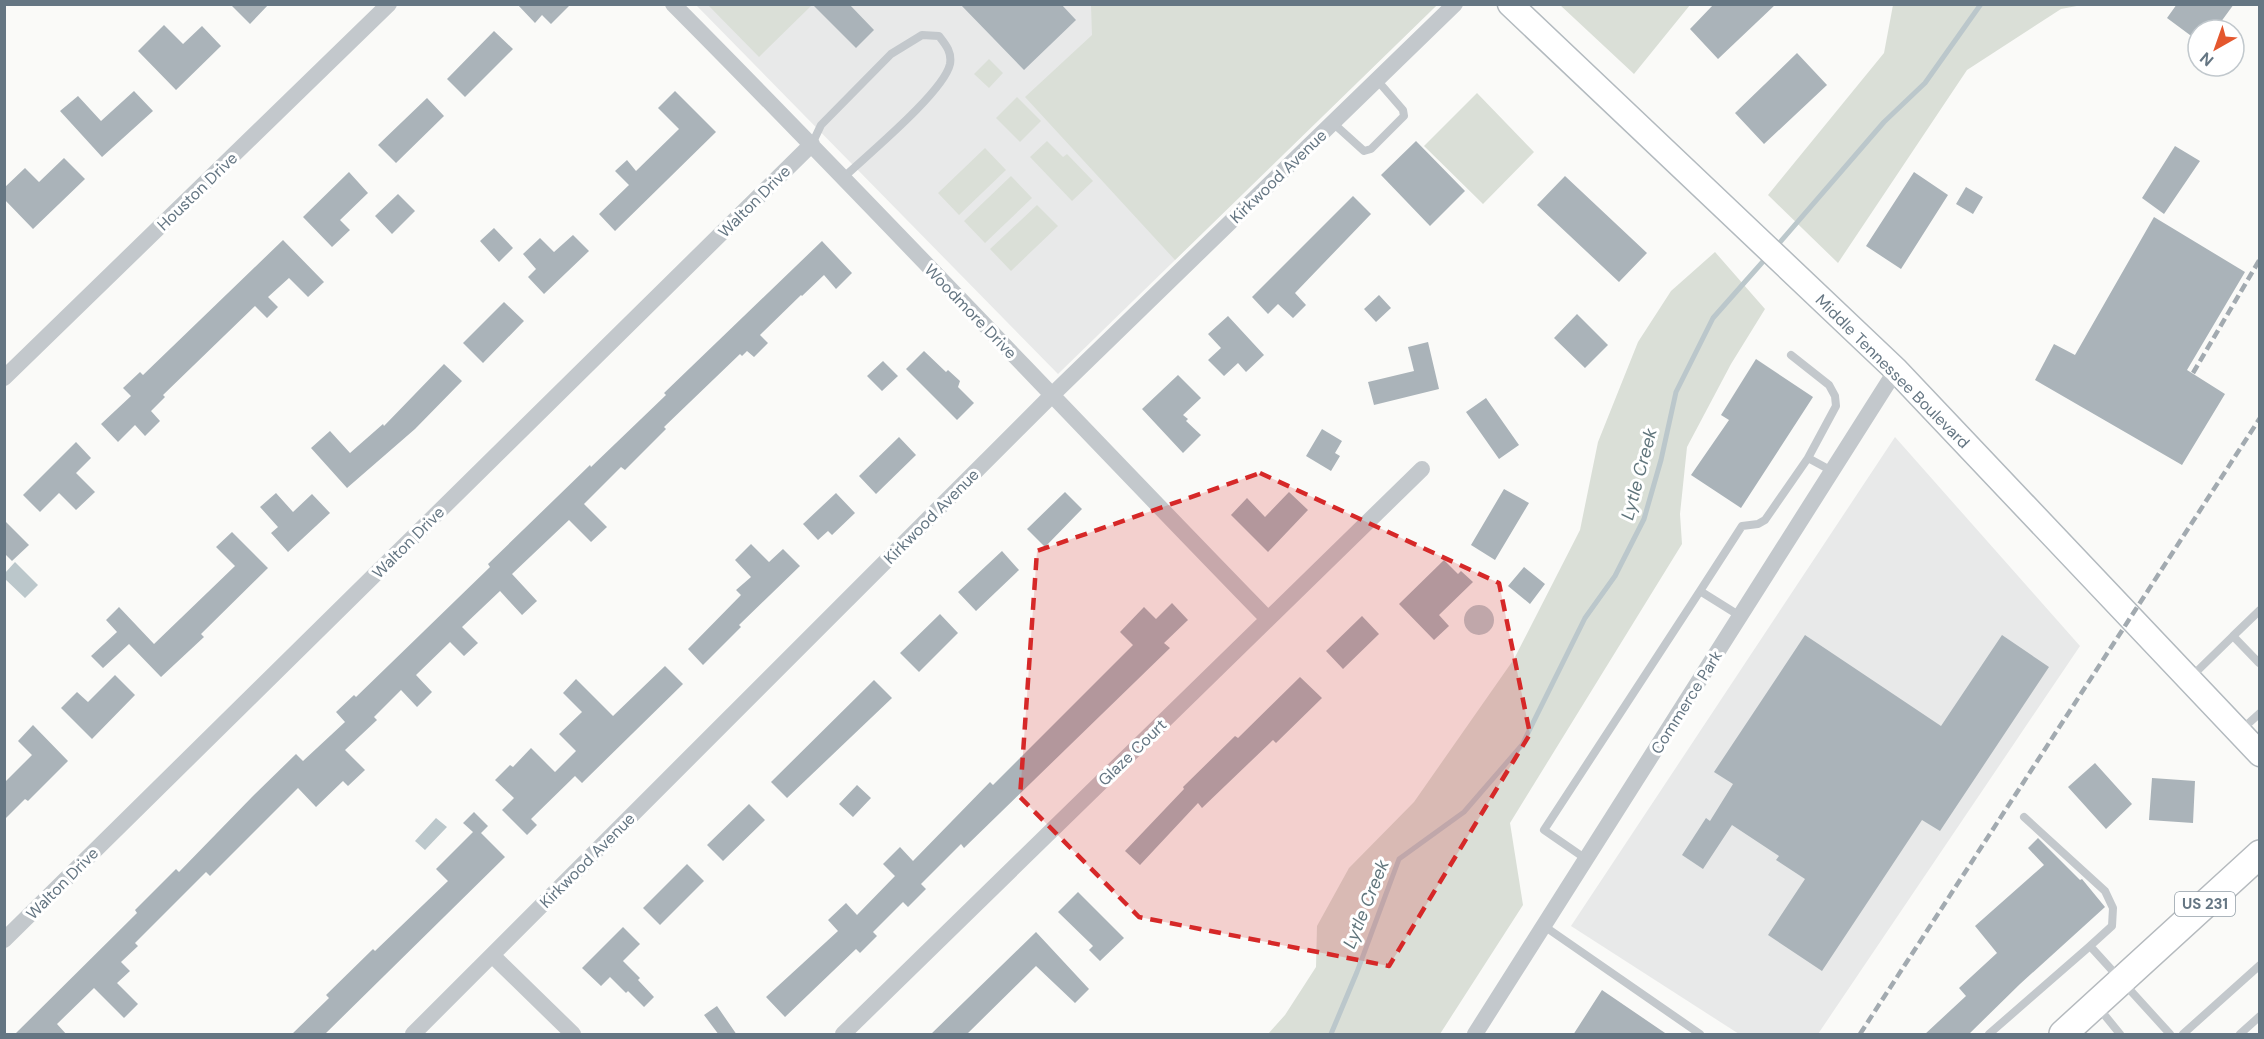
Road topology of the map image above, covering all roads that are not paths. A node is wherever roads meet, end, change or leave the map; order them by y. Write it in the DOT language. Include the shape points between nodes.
graph roads {
  1 [pos="389,4"];
  2 [pos="673,4"];
  3 [pos="1455,4"];
  4 [pos="1510,4"];
  5 [pos="1377,80"];
  6 [pos="1333,123"];
  7 [pos="812,144"];
  8 [pos="843,177"];
  9 [pos="1791,355"];
  10 [pos="1896,370"];
  11 [pos="4,378"];
  12 [pos="1051,396"];
  13 [pos="1808,458"];
  14 [pos="1422,469"];
  15 [pos="1832,471"];
  16 [pos="1700,591"];
  17 [pos="2258,615"];
  18 [pos="1740,616"];
  19 [pos="1268,619"];
  20 [pos="2233,636"];
  21 [pos="2259,663"];
  22 [pos="2189,679"];
  23 [pos="2259,712"];
  24 [pos="2239,732"];
  25 [pos="2259,754"];
  26 [pos="2024,817"];
  27 [pos="2259,854"];
  28 [pos="1586,859"];
  29 [pos="1544,926"];
  30 [pos="4,940"];
  31 [pos="2090,946"];
  32 [pos="492,955"];
  33 [pos="2259,964"];
  34 [pos="2121,981"];
  35 [pos="2096,1004"];
  36 [pos="2259,1016"];
  37 [pos="413,1035"];
  38 [pos="573,1035"];
  39 [pos="843,1035"];
  40 [pos="1475,1035"];
  41 [pos="1700,1035"];
  42 [pos="1989,1035"];
  43 [pos="2062,1035"];
  44 [pos="2120,1035"];
  45 [pos="2170,1035"];
  46 [pos="2183,1035"];
  47 [pos="2240,1035"];
  1 -- 11 [label="street, Houston Drive"];
  2 -- 7 [label="street, Woodmore Drive"];
  3 -- 5 [label="street, Kirkwood Avenue"];
  4 -- 10 [label="main road, Middle Tennessee Boulevard"];
  5 -- 6 [label="street, Kirkwood Avenue"];
  5 -- 6 [label="lane" via="1404,116 1371,149 1364,151"];
  6 -- 12 [label="street, Kirkwood Avenue"];
  7 -- 8 [label="street, Woodmore Drive"];
  7 -- 8 [label="lane" via="821,125 891,54 922,35 939,36 949,48 950,65 933,93"];
  7 -- 30 [label="street, Walton Drive"];
  8 -- 12 [label="street, Woodmore Drive"];
  9 -- 13 [label="lane" via="1829,385 1835,396 1836,406"];
  10 -- 15 [label="street, Commerce Park"];
  10 -- 22 [label="main road, Middle Tennessee Boulevard"];
  12 -- 19 [label="street, Woodmore Drive"];
  12 -- 32 [label="street, Kirkwood Avenue"];
  13 -- 15 [label="lane"];
  13 -- 16 [label="lane" via="1765,520 1742,526"];
  14 -- 19 [label="street, Glaze Court"];
  15 -- 18 [label="street, Commerce Park"];
  16 -- 18 [label="lane"];
  16 -- 28 [label="lane" via="1544,830"];
  17 -- 20 [label="lane"];
  18 -- 28 [label="street, Commerce Park"];
  19 -- 39 [label="street, Glaze Court"];
  20 -- 21 [label="lane"];
  20 -- 22 [label="lane"];
  22 -- 24 [label="main road, Middle Tennessee Boulevard"];
  23 -- 24 [label="lane"];
  24 -- 25 [label="main road, Middle Tennessee Boulevard"];
  26 -- 31 [label="lane" via="2105,891 2114,908 2112,926"];
  27 -- 34 [label="main road, US 231"];
  28 -- 29 [label="street, Commerce Park"];
  29 -- 40 [label="street, Commerce Park"];
  29 -- 41 [label="lane"];
  31 -- 34 [label="lane"];
  31 -- 42 [label="lane"];
  32 -- 37 [label="street, Kirkwood Avenue"];
  32 -- 38 [label="street"];
  33 -- 46 [label="lane"];
  34 -- 35 [label="main road, US 231"];
  34 -- 45 [label="lane"];
  35 -- 43 [label="main road, US 231"];
  35 -- 44 [label="lane"];
  36 -- 47 [label="lane"];
}
